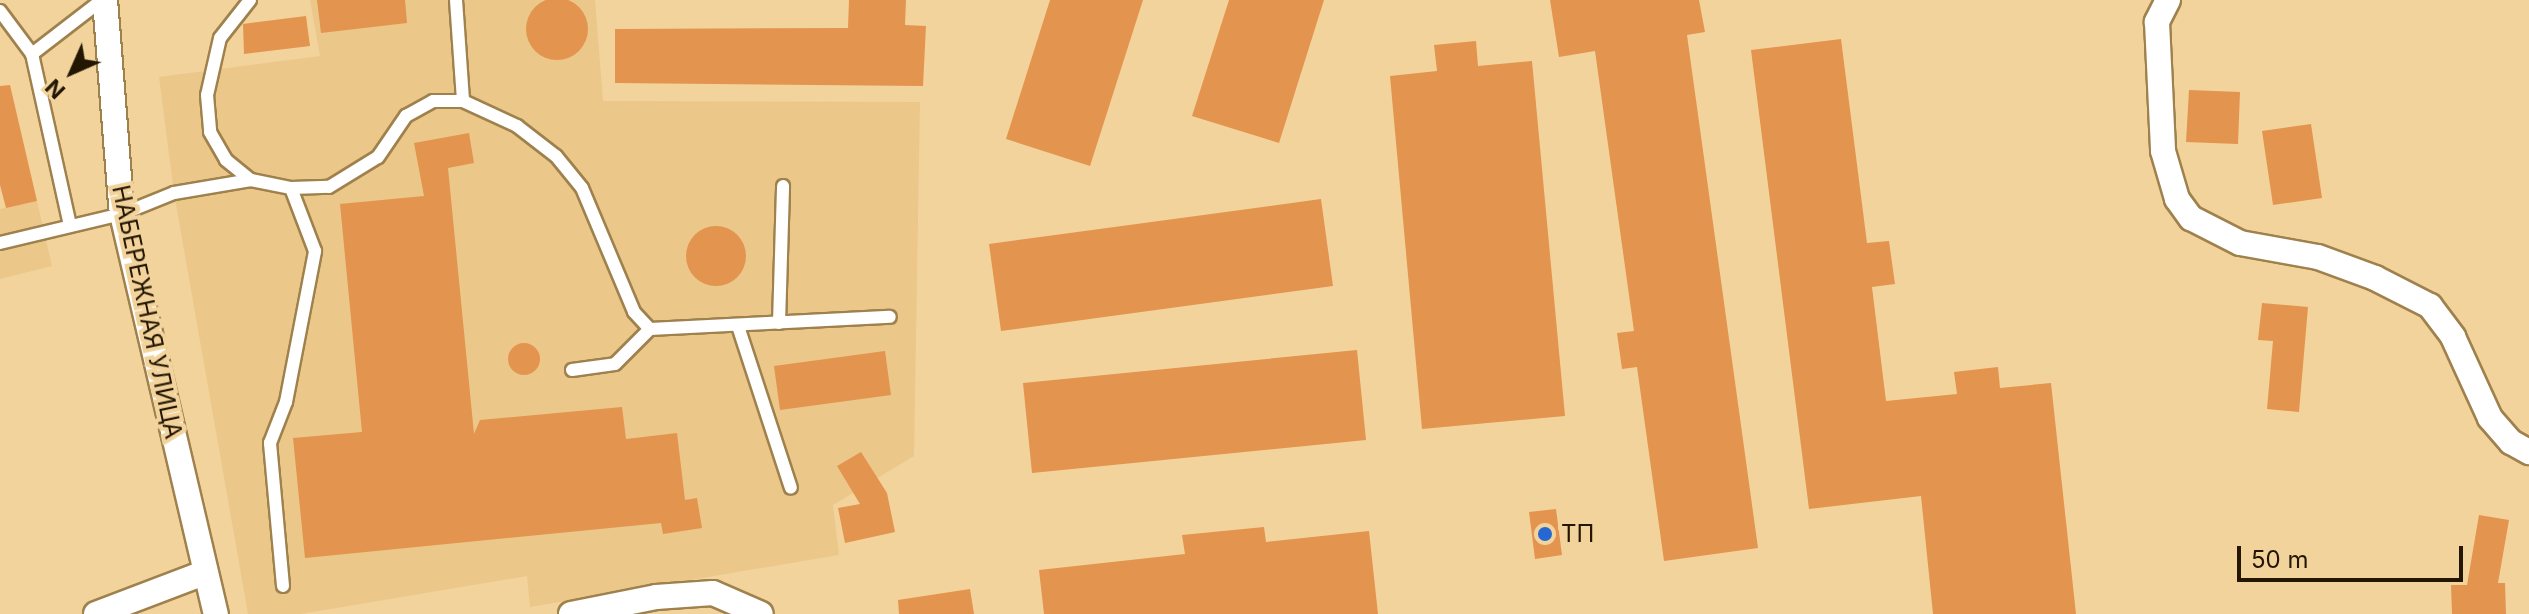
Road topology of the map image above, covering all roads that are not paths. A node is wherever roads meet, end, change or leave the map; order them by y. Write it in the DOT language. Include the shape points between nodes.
graph roads {
  1 [pos="104,0"];
  2 [pos="250,0"];
  3 [pos="456,0"];
  4 [pos="2168,0"];
  5 [pos="0,11"];
  6 [pos="32,54"];
  7 [pos="463,101"];
  8 [pos="251,180"];
  9 [pos="783,186"];
  10 [pos="291,188"];
  11 [pos="122,214"];
  12 [pos="70,226"];
  13 [pos="0,243"];
  14 [pos="890,317"];
  15 [pos="779,323"];
  16 [pos="738,326"];
  17 [pos="650,329"];
  18 [pos="572,370"];
  19 [pos="2529,452"];
  20 [pos="791,488"];
  21 [pos="204,573"];
  22 [pos="283,586"];
  23 [pos="585,613"];
  24 [pos="96,614"];
  25 [pos="216,614"];
  26 [pos="761,614"];
  1 -- 6 [label="lane"];
  1 -- 11 [label="street, НАБЕРЕЖНАЯ УЛИЦА"];
  2 -- 8 [label="lane" via="220,38 207,95 210,132 226,160"];
  3 -- 7 [label="lane"];
  4 -- 19 [label="street" via="2157,22 2163,151 2177,199 2191,218 2240,243 2332,262 2430,306 2453,337 2490,418 2511,442"];
  5 -- 6 [label="lane"];
  6 -- 12 [label="lane"];
  7 -- 10 [label="lane" via="433,101 406,116 378,157 329,187"];
  7 -- 17 [label="lane" via="517,126 556,156 582,188 634,312"];
  8 -- 10 [label="lane"];
  8 -- 11 [label="lane" via="174,193"];
  9 -- 15 [label="lane"];
  10 -- 22 [label="lane" via="315,251 290,387 270,443"];
  11 -- 12 [label="lane"];
  11 -- 21 [label="street, НАБЕРЕЖНАЯ УЛИЦА"];
  12 -- 13 [label="lane"];
  14 -- 15 [label="lane"];
  15 -- 16 [label="lane"];
  16 -- 17 [label="lane"];
  16 -- 20 [label="lane"];
  17 -- 18 [label="lane" via="615,364"];
  21 -- 24 [label="street"];
  21 -- 25 [label="street, НАБЕРЕЖНАЯ УЛИЦА"];
  23 -- 26 [label="street" via="713,593"];
}
